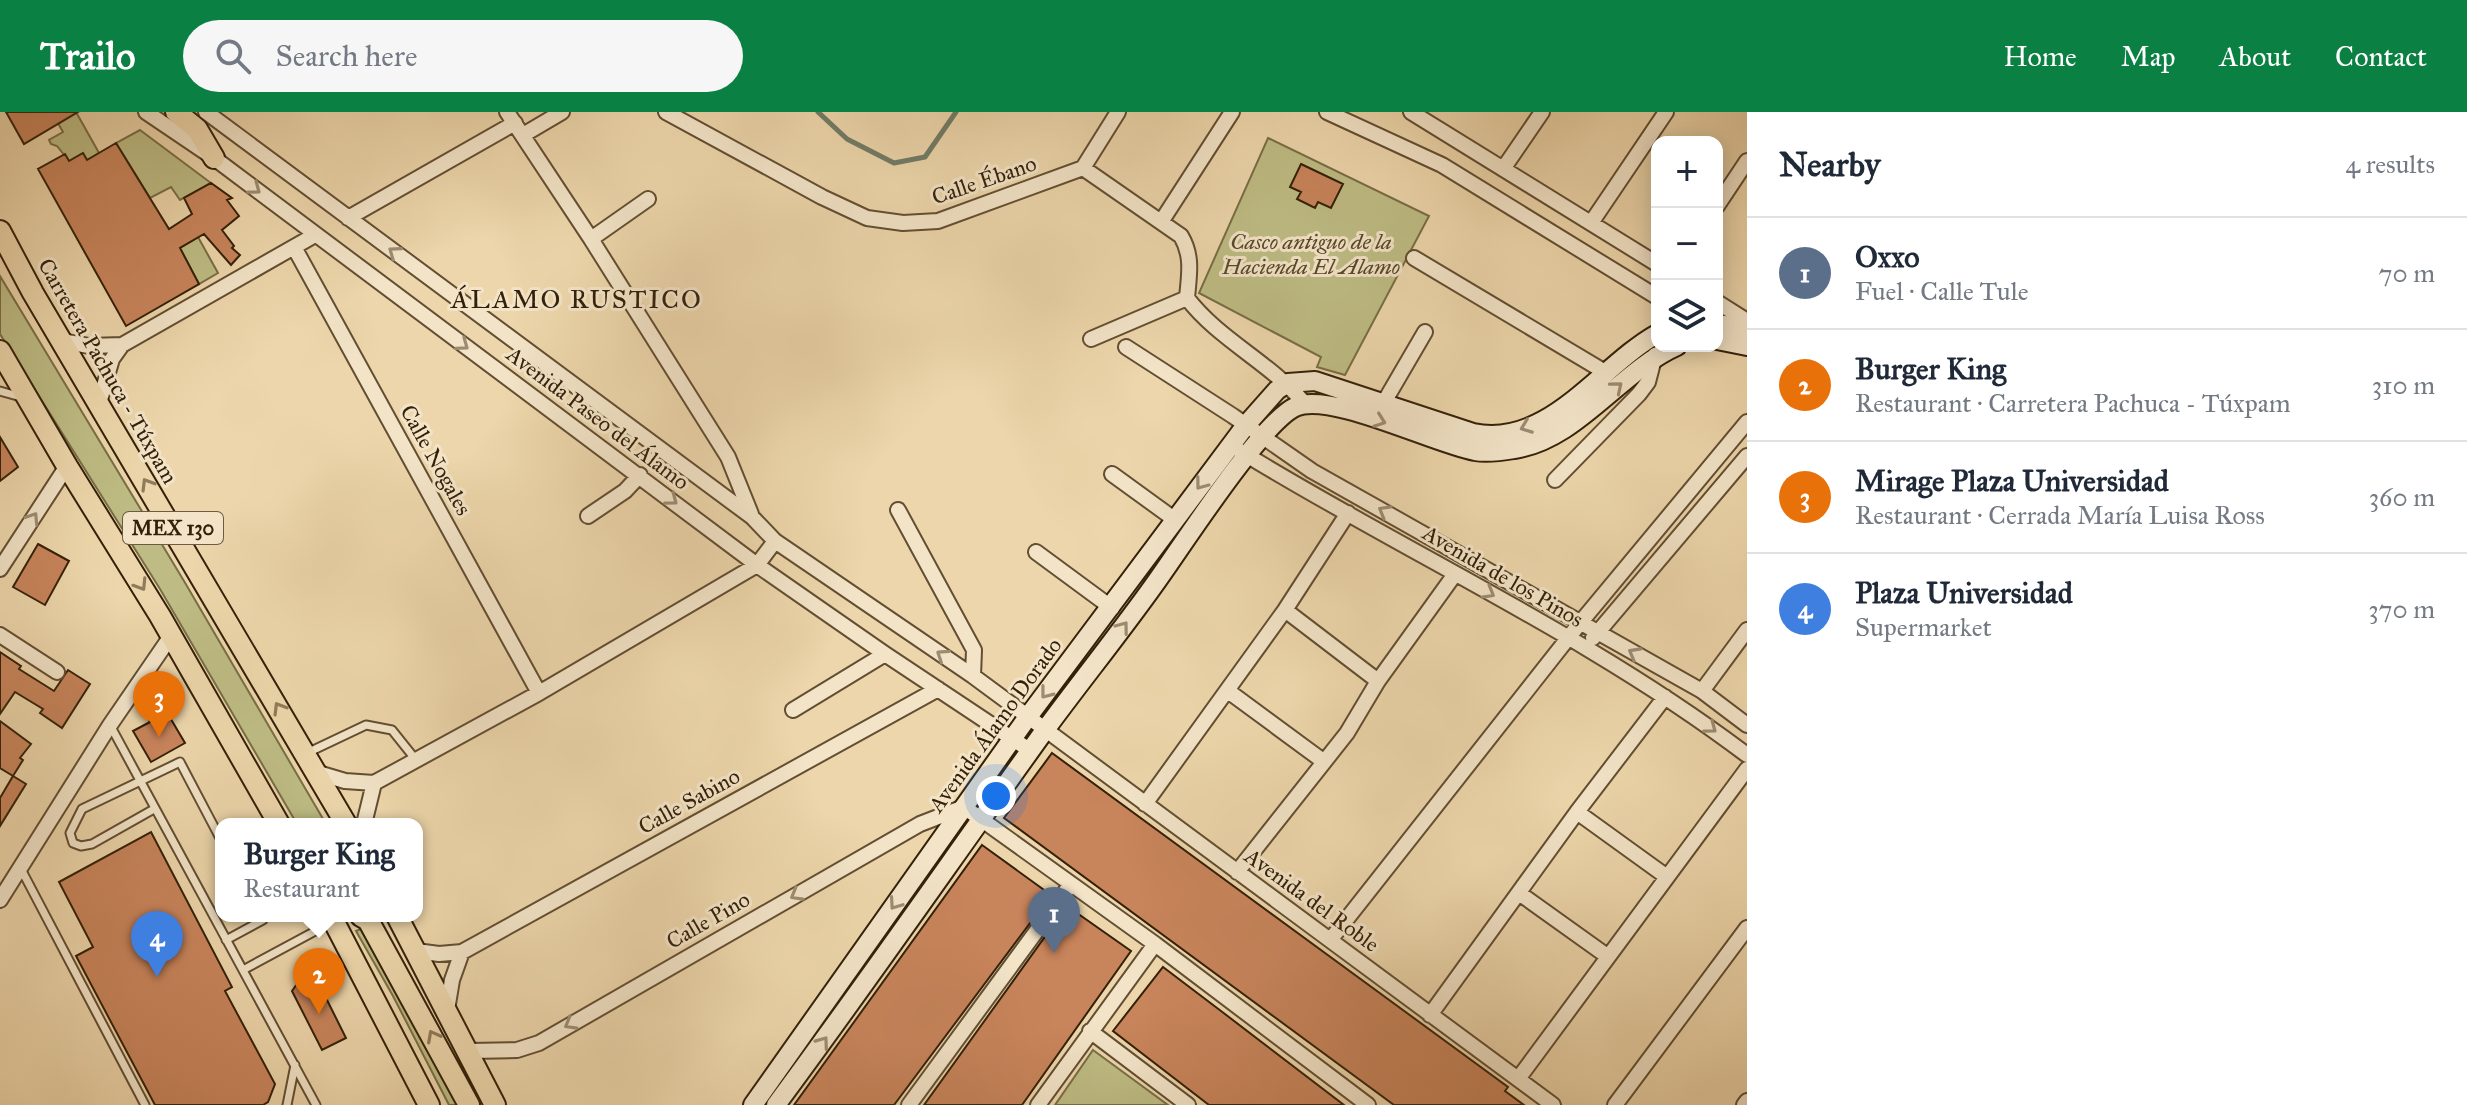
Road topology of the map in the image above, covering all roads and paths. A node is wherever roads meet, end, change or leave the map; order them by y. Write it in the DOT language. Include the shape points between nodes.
graph roads {
  1 [pos="146,112"];
  2 [pos="562,112"];
  3 [pos="666,112"];
  4 [pos="1118,112"];
  5 [pos="1232,112"];
  6 [pos="1327,112"];
  7 [pos="1542,112"];
  8 [pos="1666,112"];
  9 [pos="1419,114"];
  10 [pos="197,115"];
  11 [pos="515,124"];
  12 [pos="214,158"];
  13 [pos="1747,161"];
  14 [pos="1083,168"];
  15 [pos="1503,169"];
  16 [pos="1723,197"];
  17 [pos="648,199"];
  18 [pos="348,218"];
  19 [pos="1161,222"];
  20 [pos="1591,223"];
  21 [pos="0,231"];
  22 [pos="315,235"];
  23 [pos="591,239"];
  24 [pos="294,247"];
  25 [pos="1414,258"];
  26 [pos="1651,260"];
  27 [pos="1651,292"];
  28 [pos="1187,298"];
  29 [pos="1723,306"];
  30 [pos="1747,321"];
  31 [pos="1723,325"];
  32 [pos="1747,328"];
  33 [pos="1425,332"];
  34 [pos="1651,337"];
  35 [pos="1091,339"];
  36 [pos="62,341"];
  37 [pos="1723,341"];
  38 [pos="122,345"];
  39 [pos="1747,346"];
  40 [pos="1126,347"];
  41 [pos="0,351"];
  42 [pos="1662,352"];
  43 [pos="1655,355"];
  44 [pos="1605,372"];
  45 [pos="1288,383"];
  46 [pos="0,391"];
  47 [pos="28,400"];
  48 [pos="99,403"];
  49 [pos="1305,404"];
  50 [pos="1383,404"];
  51 [pos="1747,422"];
  52 [pos="1246,425"];
  53 [pos="1264,437"];
  54 [pos="1483,444"];
  55 [pos="1230,445"];
  56 [pos="1248,456"];
  57 [pos="1747,456"];
  58 [pos="67,466"];
  59 [pos="1112,474"];
  60 [pos="640,475"];
  61 [pos="1555,480"];
  62 [pos="898,510"];
  63 [pos="1348,513"];
  64 [pos="588,516"];
  65 [pos="752,517"];
  66 [pos="1174,519"];
  67 [pos="1415,529"];
  68 [pos="775,541"];
  69 [pos="1401,543"];
  70 [pos="1036,552"];
  71 [pos="757,565"];
  72 [pos="0,569"];
  73 [pos="1455,574"];
  74 [pos="1112,608"];
  75 [pos="1285,610"];
  76 [pos="1580,623"];
  77 [pos="1747,630"];
  78 [pos="1597,633"];
  79 [pos="0,635"];
  80 [pos="171,636"];
  81 [pos="1568,638"];
  82 [pos="1585,648"];
  83 [pos="885,654"];
  84 [pos="57,672"];
  85 [pos="973,676"];
  86 [pos="1378,681"];
  87 [pos="938,689"];
  88 [pos="1228,691"];
  89 [pos="1702,691"];
  90 [pos="539,693"];
  91 [pos="1665,697"];
  92 [pos="793,710"];
  93 [pos="1027,718"];
  94 [pos="110,725"];
  95 [pos="1747,725"];
  96 [pos="1045,731"];
  97 [pos="1013,739"];
  98 [pos="1031,751"];
  99 [pos="306,753"];
  100 [pos="1747,755"];
  101 [pos="416,760"];
  102 [pos="1323,761"];
  103 [pos="1747,769"];
  104 [pos="318,773"];
  105 [pos="140,780"];
  106 [pos="374,783"];
  107 [pos="1145,804"];
  108 [pos="964,807"];
  109 [pos="154,809"];
  110 [pos="1577,812"];
  111 [pos="276,818"];
  112 [pos="343,818"];
  113 [pos="365,818"];
  114 [pos="981,819"];
  115 [pos="215,829"];
  116 [pos="21,869"];
  117 [pos="1237,872"];
  118 [pos="1667,877"];
  119 [pos="1071,884"];
  120 [pos="1519,893"];
  121 [pos="0,900"];
  122 [pos="215,920"];
  123 [pos="216,922"];
  124 [pos="259,922"];
  125 [pos="329,922"];
  126 [pos="338,922"];
  127 [pos="369,922"];
  128 [pos="400,922"];
  129 [pos="1747,928"];
  130 [pos="1331,939"];
  131 [pos="226,940"];
  132 [pos="1155,944"];
  133 [pos="416,951"];
  134 [pos="462,952"];
  135 [pos="1607,956"];
  136 [pos="851,966"];
  137 [pos="243,970"];
  138 [pos="870,978"];
  139 [pos="447,1010"];
  140 [pos="1430,1015"];
  141 [pos="1090,1031"];
  142 [pos="470,1051"];
  143 [pos="295,1065"];
  144 [pos="1518,1079"];
  145 [pos="424,1103"];
  146 [pos="145,1105"];
  147 [pos="287,1105"];
  148 [pos="316,1105"];
  149 [pos="469,1105"];
  150 [pos="495,1105"];
  151 [pos="753,1105"];
  152 [pos="776,1105"];
  153 [pos="909,1105"];
  154 [pos="1038,1105"];
  155 [pos="1188,1105"];
  156 [pos="1368,1105"];
  157 [pos="1553,1105"];
  158 [pos="1615,1105"];
  1 -- 12 [label="street, Avenida Paseo del Álamo"];
  2 -- 11 [label="street"];
  3 -- 14 [label="street, Calle Ébano" via="822,197 867,218 903,223 938,221"];
  4 -- 14 [label="street"];
  5 -- 19 [label="street"];
  6 -- 27 [label="street" via="1442,165"];
  7 -- 15 [label="street"];
  8 -- 20 [label="street"];
  9 -- 15 [label="street"];
  10 -- 12 [label="main road"];
  10 -- 18 [label="street, Avenida Paseo del Álamo"];
  11 -- 18 [label="street"];
  11 -- 23 [label="street"];
  12 -- 22 [label="street, Avenida Paseo del Álamo, one-way"];
  13 -- 16 [label="street"];
  14 -- 19 [label="street"];
  15 -- 20 [label="street"];
  17 -- 23 [label="street"];
  65 -- 18 [label="street, Avenida Paseo del Álamo, one-way"];
  19 -- 28 [label="street" via="1188,248"];
  20 -- 26 [label="street"];
  21 -- 36 [label="main road, Carretera Pachuca - Túxpam / MEX 130"];
  22 -- 24 [label="street"];
  22 -- 60 [label="street, Avenida Paseo del Álamo, one-way"];
  23 -- 65 [label="street" via="728,457"];
  24 -- 38 [label="street"];
  24 -- 90 [label="street, Calle Nogales"];
  25 -- 44 [label="street"];
  28 -- 35 [label="street"];
  28 -- 45 [label="street"];
  29 -- 30 [label="street"];
  31 -- 32 [label="street"];
  33 -- 50 [label="street"];
  34 -- 44 [label="street"];
  36 -- 38 [label="street"];
  36 -- 48 [label="main road, Carretera Pachuca - Túxpam / MEX 130"];
  37 -- 39 [label="street"];
  38 -- 48 [label="street" via="112,359"];
  40 -- 52 [label="street, Avenida de los Pinos"];
  41 -- 47 [label="main road, MEX 130"];
  42 -- 43 [label="street"];
  54 -- 43 [label="street, one-way" via="1516,449 1557,432"];
  43 -- 61 [label="street" via="1639,394"];
  44 -- 54 [label="street, one-way" via="1555,414"];
  45 -- 49 [label="street"];
  45 -- 50 [label="street" via="1315,381"];
  45 -- 52 [label="street, Avenida Álamo Dorado" via="1266,399"];
  46 -- 47 [label="lane"];
  47 -- 58 [label="main road, MEX 130"];
  99 -- 48 [label="main road, Carretera Pachuca - Túxpam / MEX 130, one-way"];
  49 -- 53 [label="street, Avenida Álamo Dorado" via="1292,408"];
  49 -- 54 [label="street, one-way" via="1337,405 1429,438"];
  50 -- 54 [label="street"];
  51 -- 76 [label="street"];
  52 -- 53 [label="street, Avenida de los Pinos"];
  52 -- 55 [label="street, Avenida Álamo Dorado"];
  53 -- 56 [label="street, Avenida Álamo Dorado"];
  67 -- 53 [label="street, Avenida de los Pinos, one-way" via="1312,471"];
  55 -- 56 [label="street, Avenida de los Pinos"];
  55 -- 66 [label="street, Avenida Álamo Dorado, one-way"];
  56 -- 63 [label="street, Avenida de los Pinos"];
  96 -- 56 [label="street, Avenida Álamo Dorado, one-way"];
  57 -- 78 [label="street"];
  72 -- 58 [label="street, one-way"];
  58 -- 80 [label="main road, MEX 130, one-way"];
  59 -- 66 [label="street"];
  60 -- 64 [label="street"];
  60 -- 71 [label="street, Avenida Paseo del Álamo, one-way"];
  62 -- 85 [label="street" via="974,650"];
  63 -- 69 [label="street, Avenida de los Pinos"];
  63 -- 75 [label="street"];
  65 -- 68 [label="street, Avenida Paseo del Álamo"];
  66 -- 74 [label="street, Avenida Álamo Dorado"];
  67 -- 69 [label="street"];
  67 -- 76 [label="street, Avenida de los Pinos"];
  68 -- 71 [label="street"];
  85 -- 68 [label="street, Avenida Paseo del Álamo, one-way"];
  69 -- 73 [label="street, Avenida de los Pinos"];
  70 -- 74 [label="street"];
  71 -- 83 [label="street, Avenida Paseo del Álamo"];
  71 -- 90 [label="street"];
  73 -- 81 [label="street, Avenida de los Pinos, one-way"];
  73 -- 86 [label="street"];
  74 -- 93 [label="street, Avenida Álamo Dorado, one-way"];
  75 -- 86 [label="street"];
  75 -- 88 [label="street"];
  76 -- 78 [label="street, Avenida de los Pinos"];
  76 -- 81 [label="street"];
  77 -- 89 [label="street"];
  78 -- 82 [label="street"];
  89 -- 78 [label="street, Avenida de los Pinos, one-way"];
  79 -- 84 [label="street"];
  80 -- 94 [label="street"];
  80 -- 111 [label="main road, MEX 130"];
  81 -- 82 [label="street, Avenida de los Pinos"];
  81 -- 130 [label="street"];
  82 -- 91 [label="street, Avenida de los Pinos"];
  83 -- 87 [label="street, Avenida Paseo del Álamo"];
  83 -- 92 [label="street"];
  85 -- 93 [label="street, Avenida Paseo del Álamo"];
  86 -- 102 [label="street"];
  87 -- 97 [label="street, Avenida Paseo del Álamo"];
  87 -- 134 [label="street, Calle Sabino"];
  88 -- 102 [label="street"];
  88 -- 107 [label="street"];
  89 -- 95 [label="street, Avenida de los Pinos"];
  90 -- 101 [label="street"];
  91 -- 100 [label="street, Avenida de los Pinos, one-way"];
  91 -- 110 [label="street"];
  93 -- 96 [label="street, Avenida Paseo del Álamo"];
  93 -- 97 [label="street, Avenida Álamo Dorado"];
  94 -- 105 [label="lane"];
  94 -- 116 [label="street"];
  96 -- 98 [label="street, Avenida Álamo Dorado"];
  96 -- 107 [label="street, Avenida del Roble"];
  97 -- 98 [label="street, Avenida Paseo del Álamo"];
  97 -- 108 [label="street, Avenida Álamo Dorado"];
  98 -- 114 [label="street, Avenida Álamo Dorado"];
  99 -- 101 [label="lane" via="366,725 392,730"];
  99 -- 104 [label="main road, Carretera Pachuca - Túxpam / MEX 130"];
  101 -- 106 [label="street"];
  102 -- 117 [label="street"];
  103 -- 118 [label="street"];
  104 -- 106 [label="street"];
  104 -- 112 [label="main road, Carretera Pachuca - Túxpam / MEX 130"];
  105 -- 109 [label="lane"];
  105 -- 109 [label="lane" via="82,809 70,833 73,843 92,844"];
  105 -- 115 [label="lane" via="180,762"];
  106 -- 113 [label="street"];
  107 -- 117 [label="street, Avenida del Roble"];
  108 -- 114 [label="street"];
  108 -- 136 [label="street, Avenida Álamo Dorado, one-way"];
  108 -- 142 [label="street, Calle Pino, one-way" via="920,824 539,1043 517,1050"];
  109 -- 122 [label="lane"];
  110 -- 118 [label="street"];
  110 -- 120 [label="street"];
  114 -- 119 [label="street"];
  114 -- 138 [label="street, Avenida Álamo Dorado"];
  116 -- 121 [label="street"];
  116 -- 146 [label="lane"];
  117 -- 130 [label="street, Avenida del Roble"];
  118 -- 135 [label="street"];
  119 -- 132 [label="street"];
  119 -- 153 [label="street"];
  120 -- 135 [label="street"];
  120 -- 140 [label="street"];
  123 -- 131 [label="lane"];
  124 -- 131 [label="lane"];
  125 -- 137 [label="lane"];
  126 -- 145 [label="main road"];
  149 -- 127 [label="main road, one-way"];
  128 -- 133 [label="main road"];
  129 -- 158 [label="street"];
  130 -- 140 [label="street, Avenida del Roble"];
  131 -- 137 [label="lane"];
  132 -- 141 [label="street"];
  132 -- 156 [label="street"];
  133 -- 134 [label="street, Calle Sabino"];
  133 -- 139 [label="main road"];
  134 -- 139 [label="street"];
  135 -- 144 [label="street"];
  136 -- 138 [label="street"];
  136 -- 151 [label="street, Avenida Álamo Dorado"];
  137 -- 143 [label="lane"];
  152 -- 138 [label="street, Avenida Álamo Dorado, one-way"];
  139 -- 142 [label="main road"];
  140 -- 144 [label="street, Avenida del Roble"];
  141 -- 154 [label="street"];
  141 -- 155 [label="street"];
  142 -- 150 [label="main road"];
  143 -- 147 [label="lane"];
  143 -- 148 [label="lane"];
  144 -- 157 [label="street, Avenida del Roble"];
}
